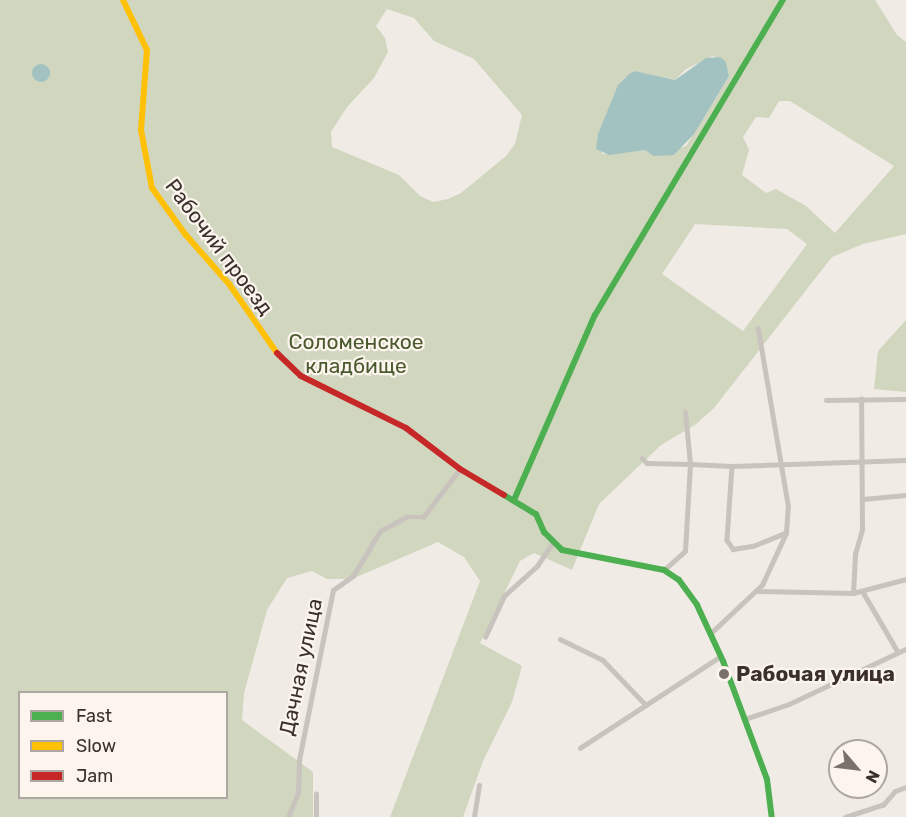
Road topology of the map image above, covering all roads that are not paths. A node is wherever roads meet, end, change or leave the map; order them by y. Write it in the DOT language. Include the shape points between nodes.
graph roads {
  1 [pos="123,0"];
  2 [pos="783,0"];
  3 [pos="758,329"];
  4 [pos="861,399"];
  5 [pos="906,399"];
  6 [pos="826,400"];
  7 [pos="685,412"];
  8 [pos="642,458"];
  9 [pos="906,460"];
  10 [pos="690,464"];
  11 [pos="863,465"];
  12 [pos="732,466"];
  13 [pos="779,466"];
  14 [pos="460,469"];
  15 [pos="906,495"];
  16 [pos="863,499"];
  17 [pos="514,500"];
  18 [pos="786,533"];
  19 [pos="553,542"];
  20 [pos="663,570"];
  21 [pos="906,579"];
  22 [pos="756,591"];
  23 [pos="863,592"];
  24 [pos="853,593"];
  25 [pos="711,633"];
  26 [pos="485,637"];
  27 [pos="560,639"];
  28 [pos="906,649"];
  29 [pos="898,652"];
  30 [pos="721,656"];
  31 [pos="646,705"];
  32 [pos="745,719"];
  33 [pos="580,747"];
  34 [pos="479,785"];
  35 [pos="906,787"];
  36 [pos="316,794"];
  37 [pos="288,817"];
  38 [pos="316,817"];
  39 [pos="474,817"];
  40 [pos="772,817"];
  41 [pos="844,817"];
  1 -- 14 [label="street, Рабочий проезд" via="147,50 141,130 152,188 185,234 229,284 291,368 406,428"];
  2 -- 17 [label="street" via="595,315"];
  3 -- 13 [label="street"];
  4 -- 5 [label="street"];
  4 -- 6 [label="street"];
  4 -- 11 [label="street"];
  7 -- 10 [label="street"];
  8 -- 10 [label="street" via="647,463"];
  9 -- 11 [label="street"];
  10 -- 12 [label="street"];
  10 -- 20 [label="street" via="685,551"];
  11 -- 13 [label="street"];
  11 -- 16 [label="street"];
  12 -- 13 [label="street"];
  12 -- 18 [label="street" via="726,540 733,549"];
  13 -- 18 [label="street" via="788,507"];
  14 -- 17 [label="street, Рабочий проезд"];
  14 -- 37 [label="street, Дачная улица" via="423,517 406,517 380,531 352,576 333,590 299,760 298,792"];
  15 -- 16 [label="street"];
  16 -- 24 [label="street"];
  17 -- 19 [label="street, Рабочий проезд" via="536,514"];
  18 -- 22 [label="street" via="770,573"];
  19 -- 20 [label="street" via="579,555"];
  19 -- 26 [label="street" via="537,566 504,596"];
  20 -- 25 [label="street" via="685,589"];
  21 -- 23 [label="street"];
  22 -- 24 [label="street"];
  22 -- 25 [label="street"];
  23 -- 24 [label="street"];
  23 -- 29 [label="street"];
  25 -- 30 [label="street"];
  27 -- 31 [label="street" via="603,660"];
  28 -- 29 [label="street"];
  29 -- 32 [label="street" via="789,704"];
  30 -- 31 [label="street"];
  30 -- 32 [label="street"];
  31 -- 33 [label="street"];
  32 -- 40 [label="street" via="766,779"];
  34 -- 39 [label="street"];
  35 -- 41 [label="street" via="895,791 883,805"];
  36 -- 38 [label="street"];
}
